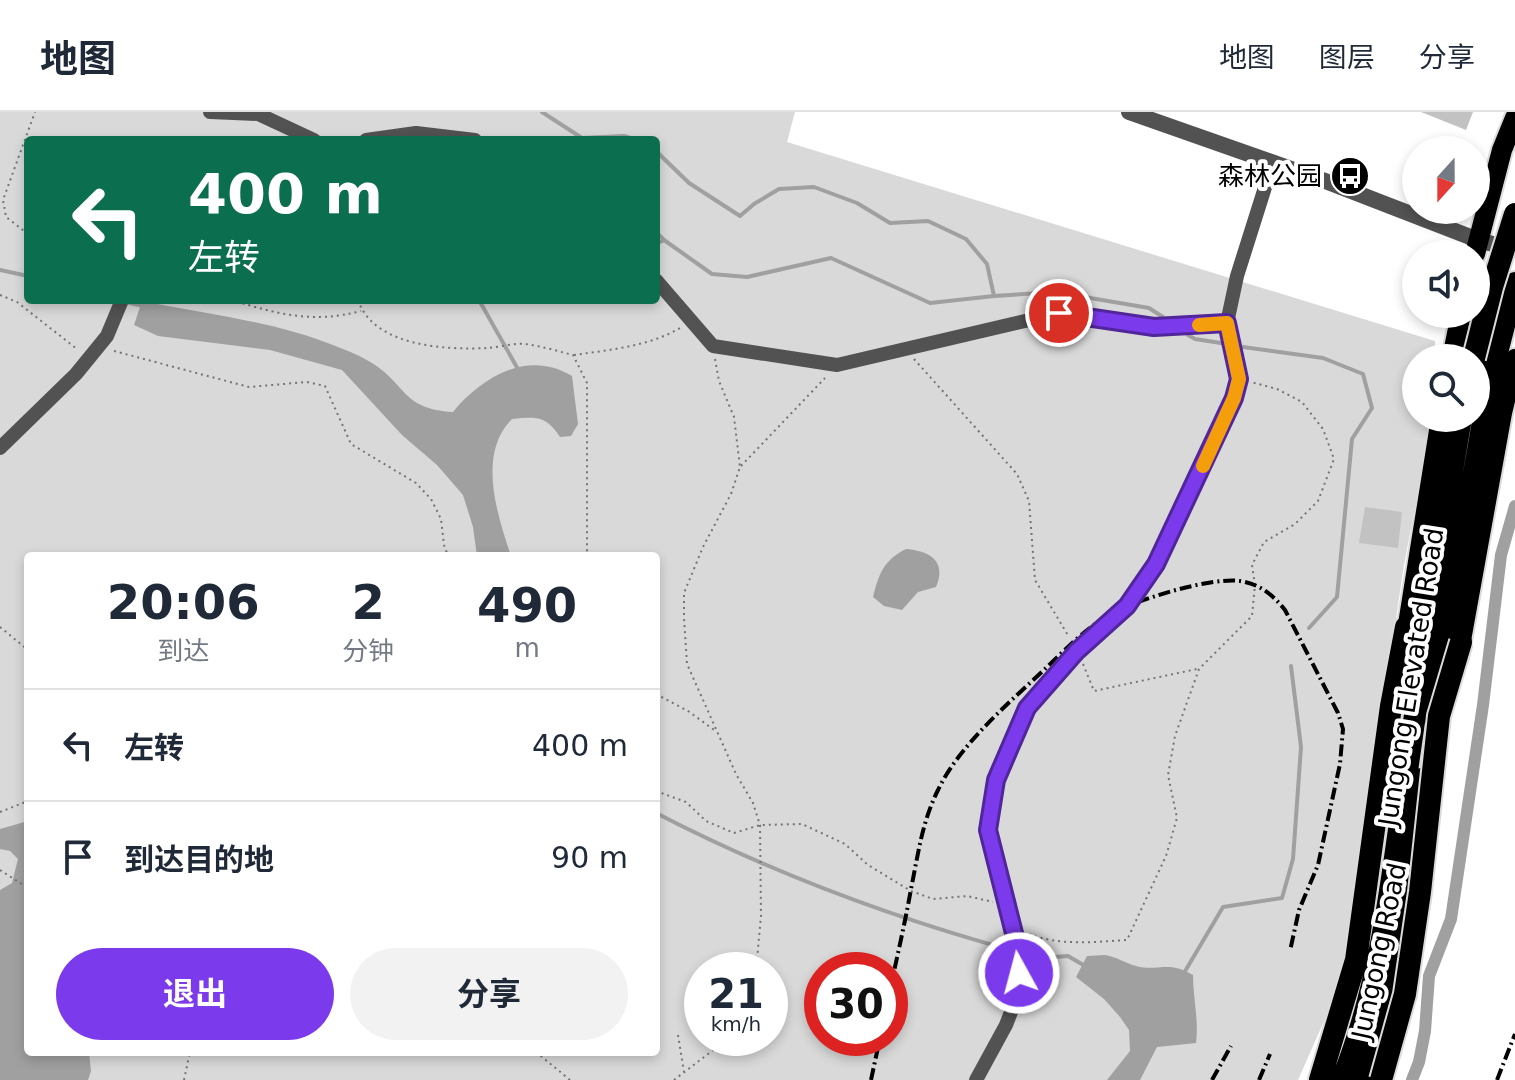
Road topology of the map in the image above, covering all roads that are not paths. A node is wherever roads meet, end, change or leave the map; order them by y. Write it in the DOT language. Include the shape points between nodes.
graph roads {
  1 [pos="210,112"];
  2 [pos="232,112"];
  3 [pos="1129,112"];
  4 [pos="1515,118"];
  5 [pos="305,136"];
  6 [pos="395,136"];
  7 [pos="441,136"];
  8 [pos="1273,162"];
  9 [pos="1515,214"];
  10 [pos="1460,240"];
  11 [pos="1479,240"];
  12 [pos="1490,248"];
  13 [pos="1515,251"];
  14 [pos="1515,283"];
  15 [pos="660,285"];
  16 [pos="120,304"];
  17 [pos="1227,323"];
  18 [pos="1478,344"];
  19 [pos="1515,359"];
  20 [pos="1439,432"];
  21 [pos="1459,432"];
  22 [pos="0,448"];
  23 [pos="1406,627"];
  24 [pos="1461,642"];
  25 [pos="976,1080"];
  26 [pos="1321,1080"];
  27 [pos="1342,1080"];
  28 [pos="1363,1080"];
  29 [pos="1378,1080"];
  1 -- 2 [label="street"];
  2 -- 5 [label="street" via="258,114"];
  3 -- 8 [label="street"];
  4 -- 11 [label="main road"];
  6 -- 7 [label="street"];
  8 -- 10 [label="street"];
  8 -- 17 [label="street"];
  9 -- 18 [label="highway, bridge"];
  12 -- 13 [label="street"];
  14 -- 28 [label="highway, Jungong Elevated Road" via="1488,391 1395,954"];
  15 -- 17 [label="street" via="713,346 837,365 1059,313 1154,327"];
  16 -- 22 [label="street" via="98,347"];
  17 -- 25 [label="street" via="1239,379 1234,398 1156,564 1127,606 1077,651 1027,708 996,780 988,830 1019,953 1018,994"];
  19 -- 24 [label="main road"];
  20 -- 23 [label="main road"];
  21 -- 27 [label="highway, Jungong Elevated Road" via="1386,915 1364,1014"];
  23 -- 26 [label="highway" via="1356,960"];
  24 -- 29 [label="highway, bridge" via="1439,716 1405,994"];
}
